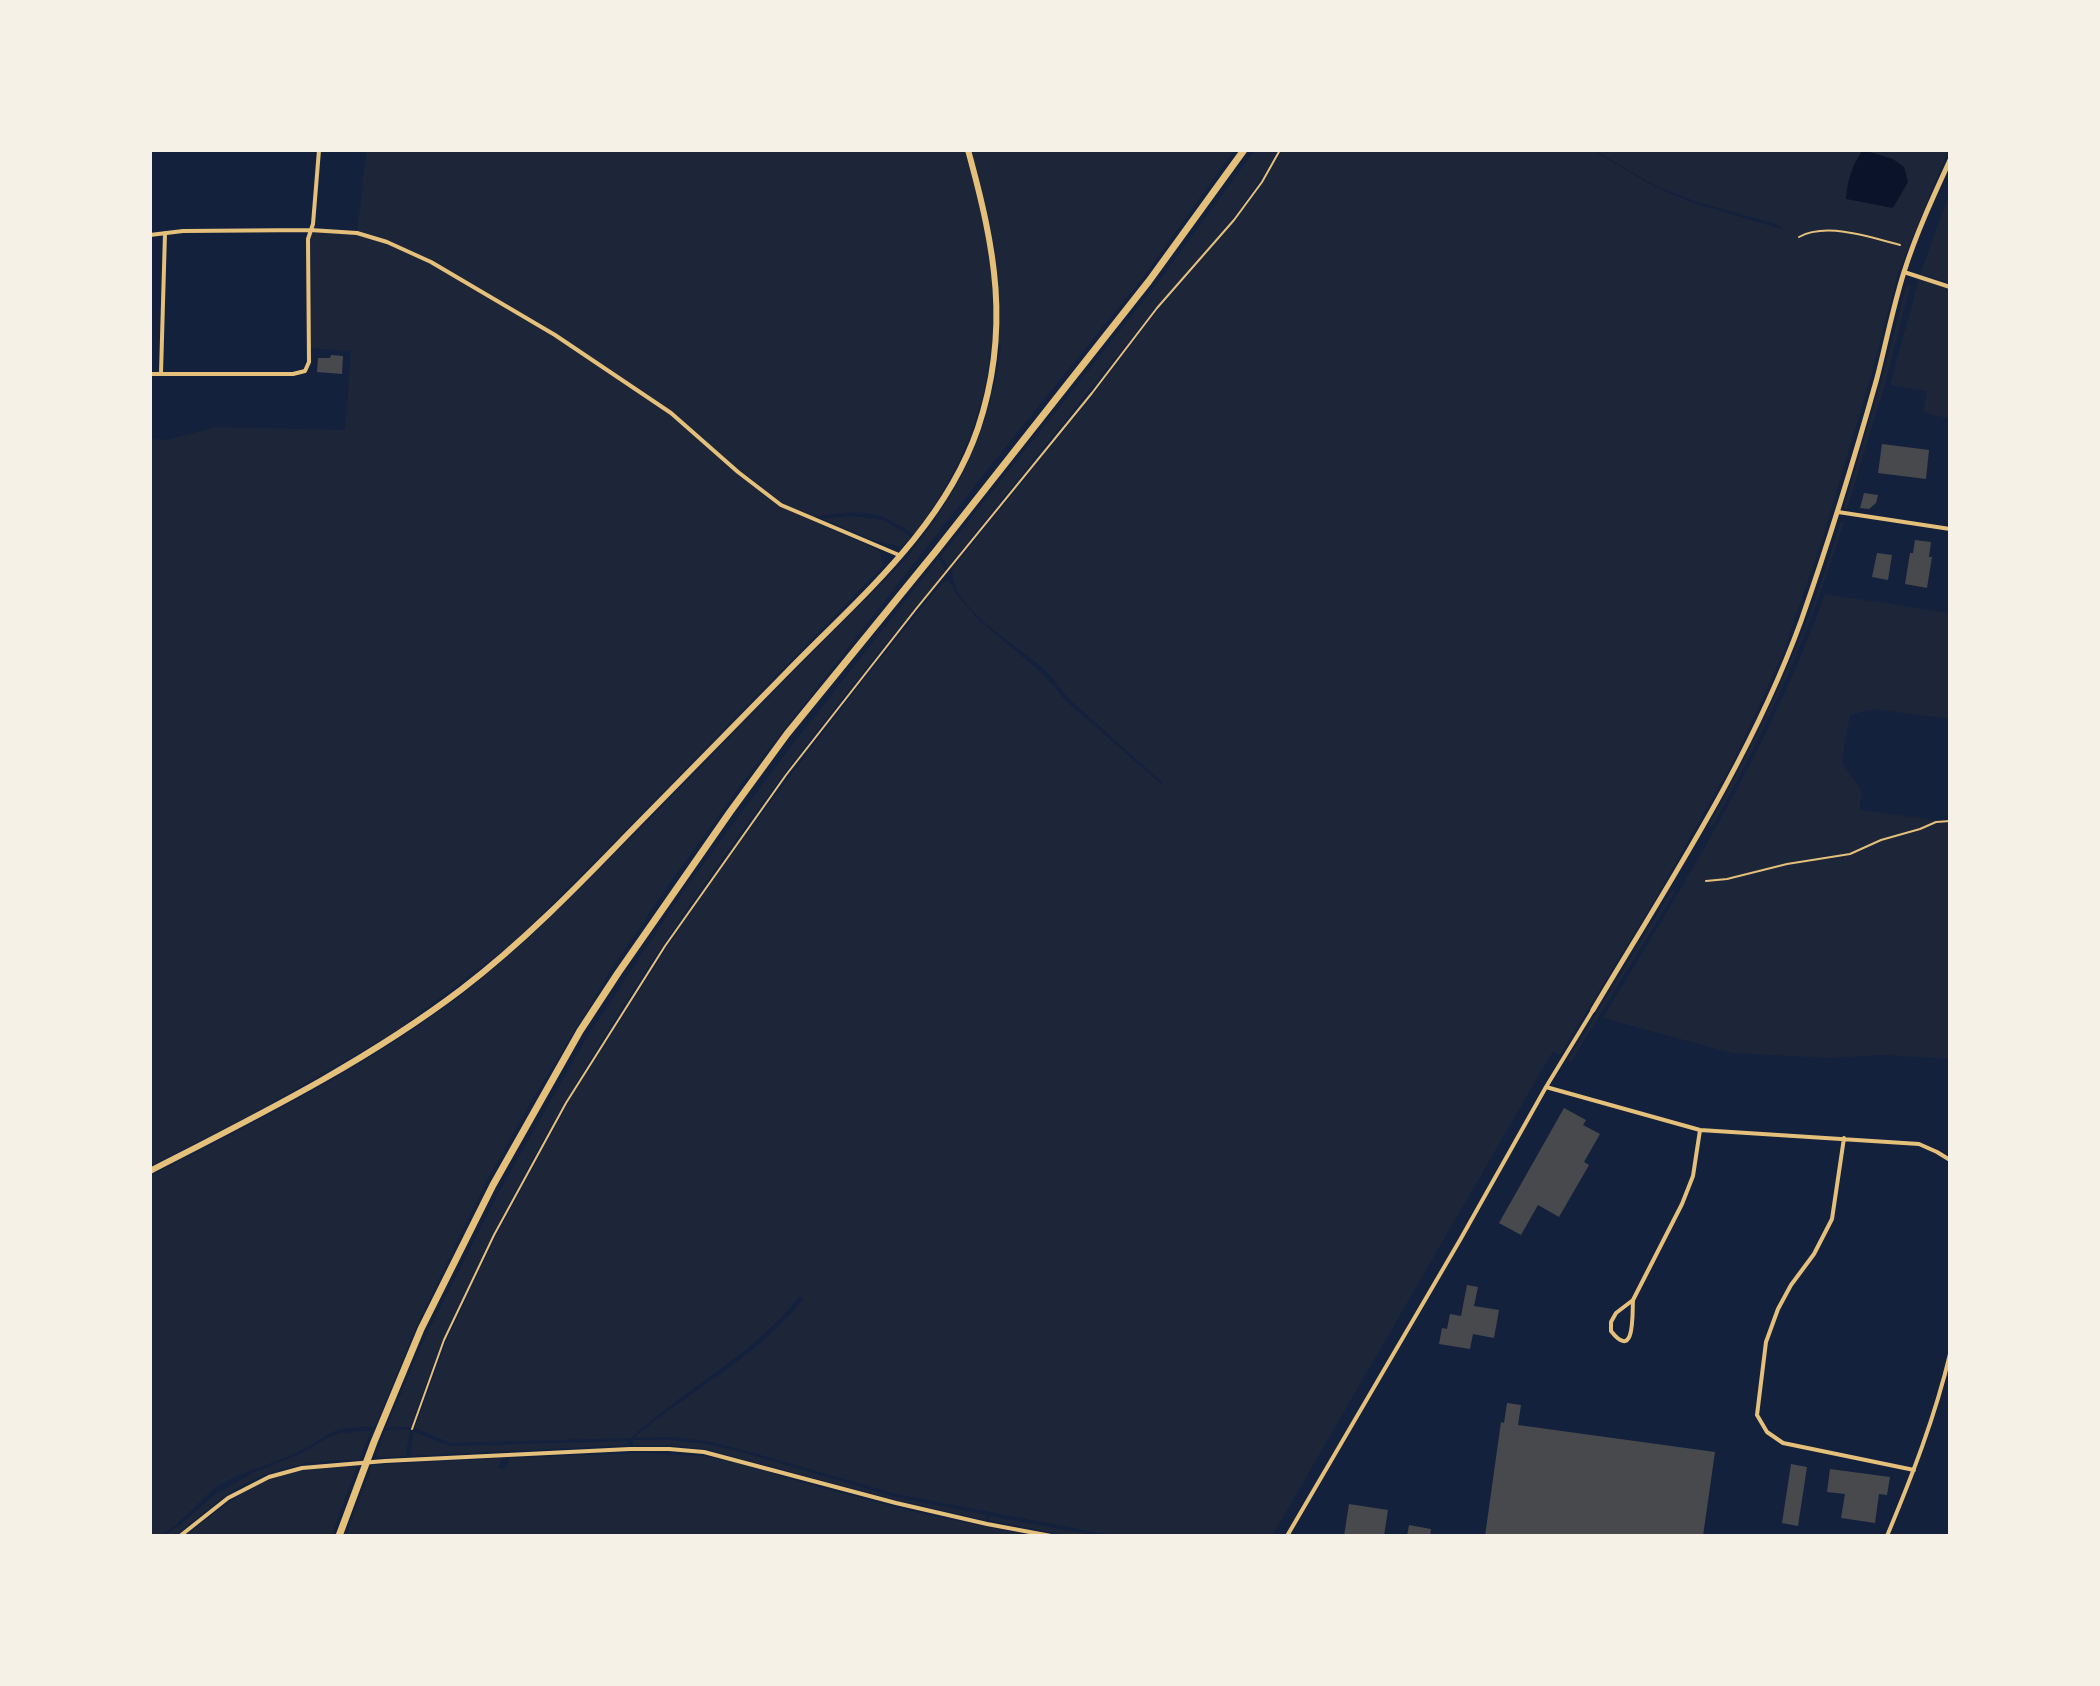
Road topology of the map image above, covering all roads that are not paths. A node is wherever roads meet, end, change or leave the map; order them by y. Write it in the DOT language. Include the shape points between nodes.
graph roads {
  1 [pos="319,150"];
  2 [pos="968,150"];
  3 [pos="1244,150"];
  4 [pos="1950,160"];
  5 [pos="310,230"];
  6 [pos="165,233"];
  7 [pos="150,235"];
  8 [pos="1904,272"];
  9 [pos="1950,287"];
  10 [pos="161,373"];
  11 [pos="150,374"];
  12 [pos="1837,512"];
  13 [pos="1950,529"];
  14 [pos="899,555"];
  15 [pos="1593,1010"];
  16 [pos="1546,1087"];
  17 [pos="1700,1130"];
  18 [pos="1844,1138"];
  19 [pos="1950,1160"];
  20 [pos="150,1171"];
  21 [pos="1633,1300"];
  22 [pos="1950,1354"];
  23 [pos="1942,1386"];
  24 [pos="1950,1387"];
  25 [pos="1914,1470"];
  26 [pos="180,1536"];
  27 [pos="339,1536"];
  28 [pos="1051,1536"];
  29 [pos="1287,1536"];
  30 [pos="1887,1536"];
  1 -- 5 [label="street"];
  2 -- 14 [label="main road" via="997,283 993,367 962,467 935,512"];
  3 -- 27 [label="highway" via="1149,281 787,734 580,1031 493,1185 421,1329"];
  4 -- 8 [label="street"];
  5 -- 6 [label="street"];
  5 -- 10 [label="street" via="305,371"];
  5 -- 14 [label="street" via="357,233 431,262 555,335 671,413 781,505"];
  6 -- 7 [label="street"];
  6 -- 10 [label="street"];
  8 -- 9 [label="street"];
  8 -- 12 [label="street"];
  10 -- 11 [label="street"];
  12 -- 13 [label="street"];
  12 -- 15 [label="street" via="1800,624 1740,759"];
  14 -- 20 [label="main road" via="585,878 463,988 359,1059"];
  15 -- 16 [label="street"];
  16 -- 17 [label="street"];
  16 -- 29 [label="street"];
  17 -- 18 [label="street"];
  17 -- 21 [label="street" via="1693,1176 1682,1204"];
  18 -- 19 [label="street" via="1919,1144"];
  18 -- 25 [label="street" via="1832,1219 1778,1309 1766,1342 1757,1415 1767,1432 1783,1443"];
  21 -- 21 [label="street" via="1611,1322 1611,1331 1622,1340 1633,1331"];
  22 -- 23 [label="street"];
  23 -- 24 [label="street"];
  23 -- 25 [label="street"];
  25 -- 30 [label="street"];
  26 -- 28 [label="street" via="228,1498 269,1477 302,1468 630,1449 704,1452 896,1503"];
}
